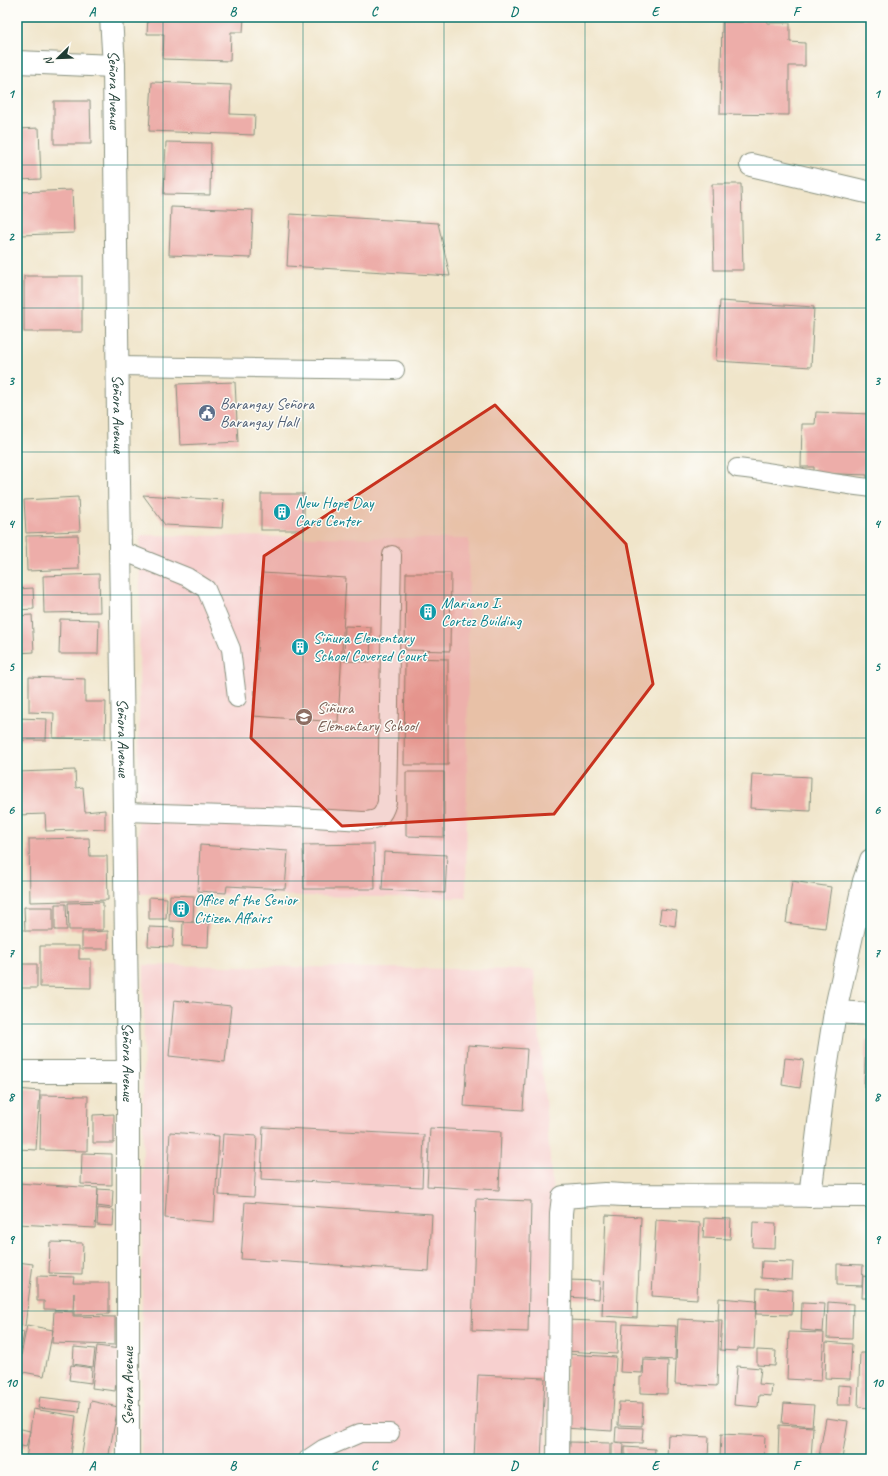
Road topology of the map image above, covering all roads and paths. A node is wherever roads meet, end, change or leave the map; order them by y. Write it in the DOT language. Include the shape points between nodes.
graph roads {
  1 [pos="111,17"];
  2 [pos="17,62"];
  3 [pos="114,66"];
  4 [pos="751,165"];
  5 [pos="871,193"];
  6 [pos="117,366"];
  7 [pos="395,370"];
  8 [pos="737,468"];
  9 [pos="871,488"];
  10 [pos="120,550"];
  11 [pos="392,555"];
  12 [pos="237,698"];
  13 [pos="124,812"];
  14 [pos="871,860"];
  15 [pos="834,1012"];
  16 [pos="871,1014"];
  17 [pos="17,1072"];
  18 [pos="128,1072"];
  19 [pos="810,1196"];
  20 [pos="871,1196"];
  21 [pos="390,1433"];
  22 [pos="128,1459"];
  23 [pos="308,1459"];
  24 [pos="558,1459"];
  1 -- 3 [label="street, Señora Avenue"];
  2 -- 3 [label="street"];
  3 -- 6 [label="street, Señora Avenue"];
  4 -- 5 [label="street"];
  6 -- 7 [label="lane"];
  6 -- 10 [label="street, Señora Avenue"];
  8 -- 9 [label="lane"];
  10 -- 12 [label="lane" via="187,577 206,589 231,649"];
  10 -- 13 [label="street, Señora Avenue"];
  11 -- 13 [label="lane" via="387,802 381,817 373,821 363,821"];
  13 -- 18 [label="street, Señora Avenue"];
  14 -- 15 [label="street" via="864,880"];
  15 -- 16 [label="street"];
  15 -- 19 [label="street"];
  17 -- 18 [label="street"];
  18 -- 22 [label="street, Señora Avenue"];
  19 -- 20 [label="street"];
  19 -- 24 [label="street" via="605,1194 563,1197 560,1213"];
  21 -- 23 [label="lane" via="360,1433 323,1449"];
}
